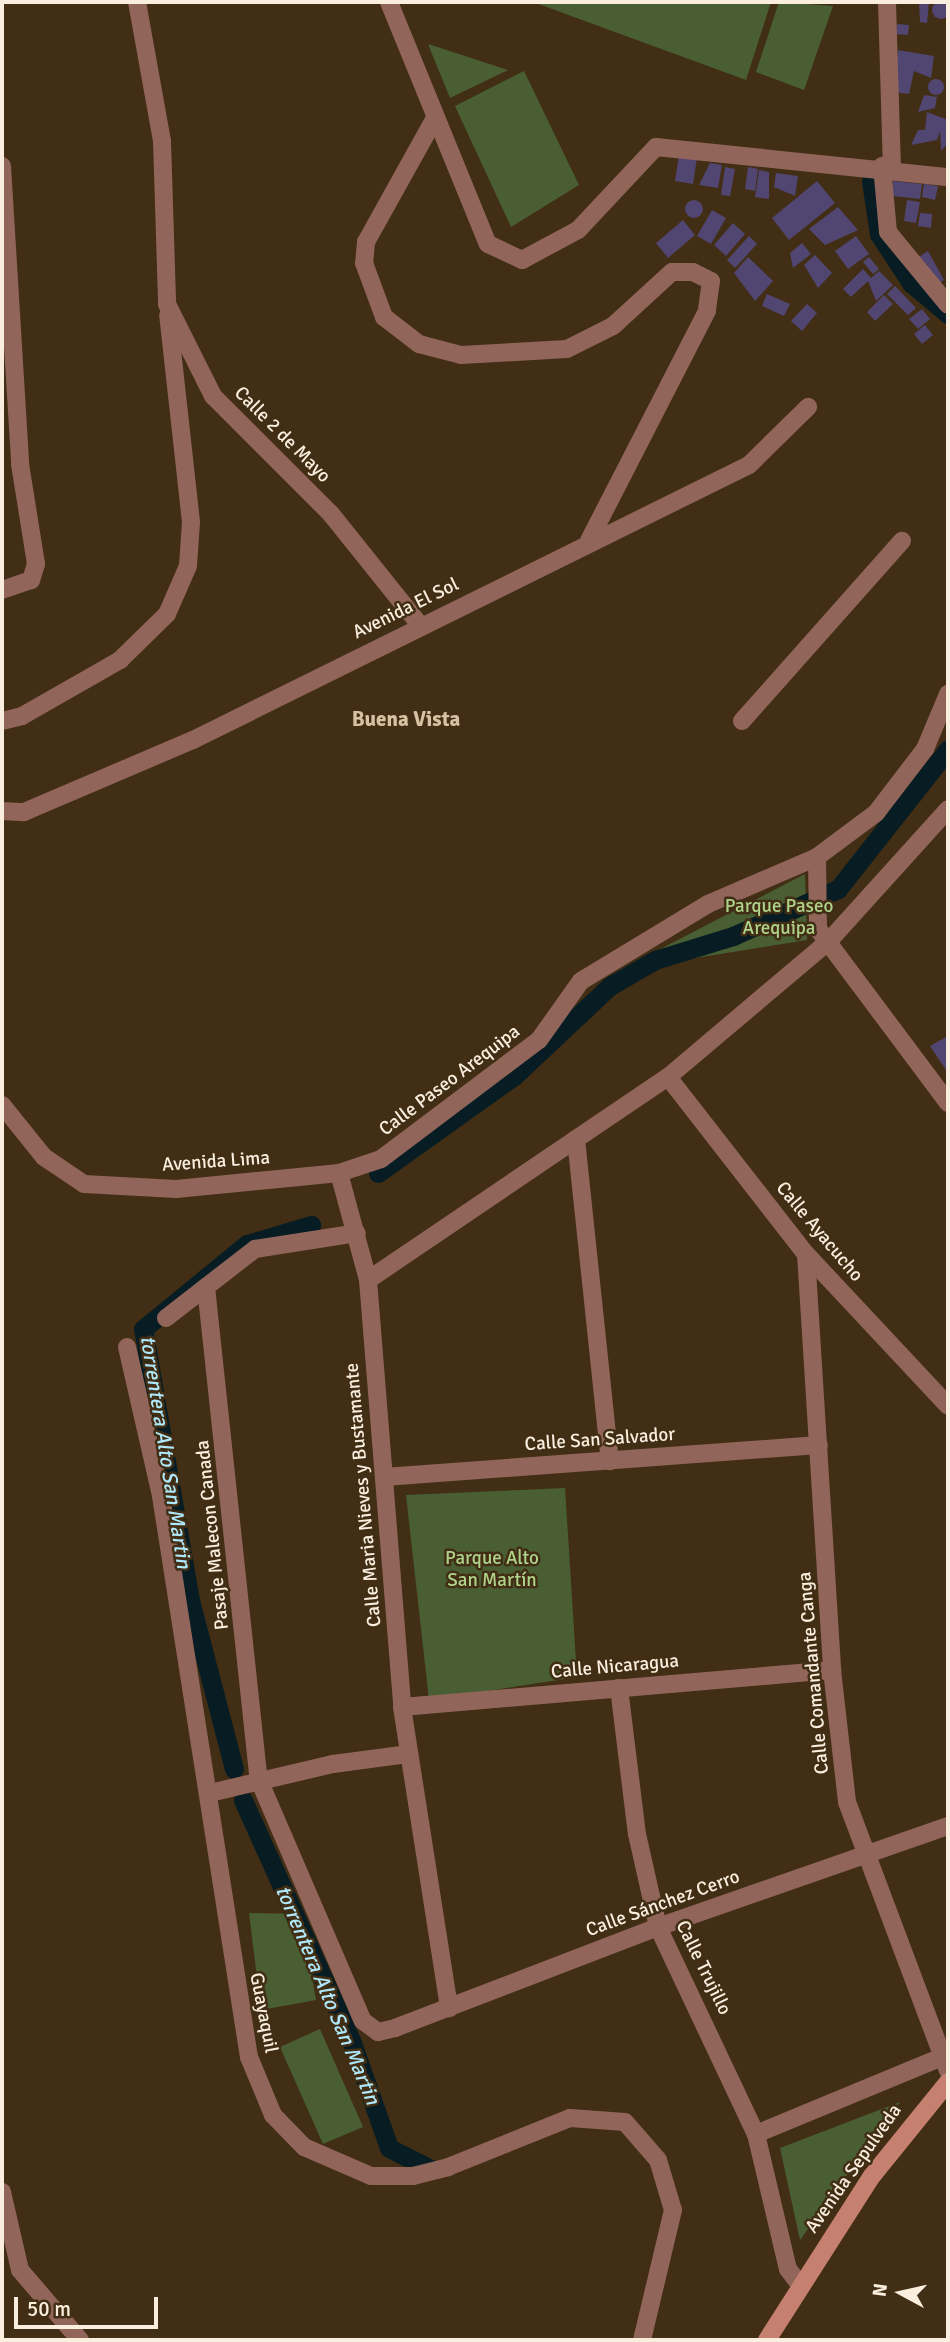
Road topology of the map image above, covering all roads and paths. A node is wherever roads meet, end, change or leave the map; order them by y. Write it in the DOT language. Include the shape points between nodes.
graph roads {
  1 [pos="137,2"];
  2 [pos="389,2"];
  3 [pos="887,2"];
  4 [pos="435,118"];
  5 [pos="2,166"];
  6 [pos="887,167"];
  7 [pos="948,177"];
  8 [pos="167,304"];
  9 [pos="948,304"];
  10 [pos="808,407"];
  11 [pos="902,541"];
  12 [pos="588,543"];
  13 [pos="2,590"];
  14 [pos="420,625"];
  15 [pos="948,694"];
  16 [pos="2,721"];
  17 [pos="742,721"];
  18 [pos="948,809"];
  19 [pos="2,811"];
  20 [pos="817,856"];
  21 [pos="828,942"];
  22 [pos="668,1077"];
  23 [pos="948,1103"];
  24 [pos="2,1105"];
  25 [pos="576,1139"];
  26 [pos="339,1173"];
  27 [pos="357,1233"];
  28 [pos="806,1254"];
  29 [pos="368,1280"];
  30 [pos="206,1287"];
  31 [pos="166,1318"];
  32 [pos="127,1347"];
  33 [pos="948,1406"];
  34 [pos="819,1445"];
  35 [pos="610,1461"];
  36 [pos="384,1477"];
  37 [pos="832,1670"];
  38 [pos="619,1688"];
  39 [pos="402,1707"];
  40 [pos="409,1754"];
  41 [pos="258,1780"];
  42 [pos="210,1793"];
  43 [pos="948,1826"];
  44 [pos="863,1853"];
  45 [pos="658,1927"];
  46 [pos="449,2008"];
  47 [pos="395,2028"];
  48 [pos="945,2064"];
  49 [pos="948,2082"];
  50 [pos="756,2134"];
  51 [pos="2,2192"];
  52 [pos="801,2286"];
  53 [pos="80,2340"];
  54 [pos="642,2340"];
  55 [pos="767,2340"];
  1 -- 8 [label="street, Calle 2 de Mayo" via="162,141"];
  2 -- 4 [label="street"];
  3 -- 6 [label="street"];
  4 -- 6 [label="street" via="488,244 522,260 578,230 656,147"];
  4 -- 12 [label="street" via="366,242 364,263 384,317 419,344 461,355 567,349 613,326 672,272 693,272 711,281 707,311"];
  5 -- 13 [label="street" via="20,464 36,564 31,580"];
  6 -- 7 [label="street"];
  6 -- 9 [label="street" via="878,176 888,232"];
  8 -- 14 [label="street, Calle 2 de Mayo" via="213,396 331,514"];
  8 -- 16 [label="street" via="191,522 188,566 167,614 120,660 22,716"];
  10 -- 12 [label="street, Avenida El Sol" via="749,465"];
  11 -- 17 [label="street"];
  12 -- 14 [label="street, Avenida El Sol"];
  14 -- 19 [label="street, Avenida El Sol" via="193,740 24,812"];
  15 -- 20 [label="street, Calle Paseo Arequipa" via="925,749 876,813"];
  18 -- 21 [label="street"];
  20 -- 21 [label="street" via="818,929"];
  20 -- 26 [label="street, Calle Paseo Arequipa" via="708,904 581,981 539,1040 471,1095 381,1159"];
  21 -- 22 [label="street"];
  21 -- 23 [label="street"];
  22 -- 25 [label="street"];
  22 -- 28 [label="street, Calle Ayacucho"];
  24 -- 26 [label="street, Avenida Lima" via="44,1157 84,1184 176,1189"];
  25 -- 29 [label="street"];
  25 -- 35 [label="street"];
  26 -- 27 [label="street, Calle Maria Nieves y Bustamante"];
  27 -- 29 [label="street, Calle Maria Nieves y Bustamante"];
  27 -- 30 [label="street" via="255,1249"];
  28 -- 33 [label="street, Calle Ayacucho"];
  28 -- 34 [label="street, Calle Comandante Canga"];
  29 -- 36 [label="street, Calle Maria Nieves y Bustamante"];
  30 -- 31 [label="street"];
  30 -- 41 [label="street, Pasaje Malecon Canada"];
  32 -- 42 [label="street, Guayaquil" via="161,1496"];
  34 -- 35 [label="street, Calle San Salvador"];
  34 -- 37 [label="street, Calle Comandante Canga"];
  35 -- 36 [label="street, Calle San Salvador"];
  36 -- 39 [label="street, Calle Maria Nieves y Bustamante"];
  37 -- 38 [label="street, Calle Nicaragua"];
  37 -- 44 [label="street, Calle Comandante Canga" via="847,1802"];
  38 -- 39 [label="street, Calle Nicaragua"];
  38 -- 45 [label="street, Calle Trujillo" via="637,1834"];
  39 -- 40 [label="street, Calle Maria Nieves y Bustamante"];
  40 -- 41 [label="street"];
  40 -- 46 [label="street, Calle Maria Nieves y Bustamante"];
  41 -- 42 [label="street"];
  41 -- 47 [label="street, Pasaje Malecon Canada" via="363,2021 378,2032"];
  42 -- 54 [label="street, Guayaquil" via="223,1917 249,2057 273,2115 304,2147 371,2176 413,2176 448,2166 570,2118 625,2122 658,2160 673,2210"];
  43 -- 44 [label="street, Calle Sánchez Cerro"];
  44 -- 45 [label="street, Calle Sánchez Cerro"];
  44 -- 48 [label="street, Calle Comandante Canga"];
  45 -- 46 [label="street, Calle Sánchez Cerro"];
  45 -- 50 [label="street, Calle Trujillo"];
  46 -- 47 [label="street, Calle Sánchez Cerro"];
  48 -- 50 [label="street"];
  49 -- 52 [label="street, Avenida Sepulveda" via="909,2123"];
  50 -- 52 [label="street, Avenida Sepulveda" via="788,2269"];
  51 -- 53 [label="street" via="20,2270"];
  52 -- 55 [label="street, Avenida Sepulveda"];
}
